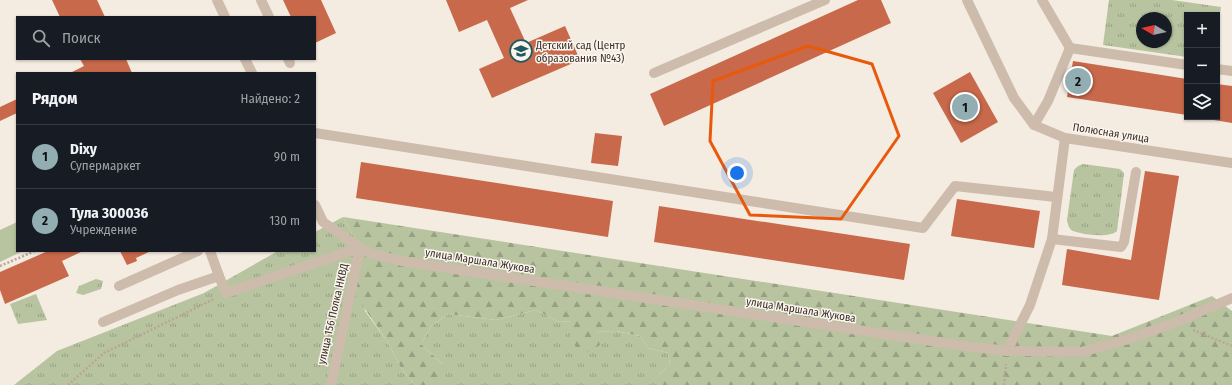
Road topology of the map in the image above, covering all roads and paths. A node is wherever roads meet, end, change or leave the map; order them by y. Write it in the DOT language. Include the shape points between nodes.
graph roads {
  1 [pos="217,0"];
  2 [pos="261,0"];
  3 [pos="825,0"];
  4 [pos="967,0"];
  5 [pos="1042,0"];
  6 [pos="225,16"];
  7 [pos="269,16"];
  8 [pos="1070,48"];
  9 [pos="246,60"];
  10 [pos="1184,65"];
  11 [pos="1220,69"];
  12 [pos="1232,71"];
  13 [pos="252,72"];
  14 [pos="654,73"];
  15 [pos="1034,125"];
  16 [pos="316,133"];
  17 [pos="1065,138"];
  18 [pos="1232,164"];
  19 [pos="1136,172"];
  20 [pos="1056,197"];
  21 [pos="316,207"];
  22 [pos="1052,239"];
  23 [pos="360,248"];
  24 [pos="33,252"];
  25 [pos="196,252"];
  26 [pos="210,252"];
  27 [pos="0,266"];
  28 [pos="219,276"];
  29 [pos="119,286"];
  30 [pos="226,293"];
  31 [pos="1232,298"];
  32 [pos="103,322"];
  33 [pos="1176,322"];
  34 [pos="1232,346"];
  35 [pos="1007,351"];
  36 [pos="68,385"];
  37 [pos="330,385"];
  38 [pos="1004,385"];
  1 -- 6 [label="street"];
  2 -- 7 [label="street"];
  3 -- 14 [label="street"];
  4 -- 15 [label="street" via="1014,98"];
  5 -- 8 [label="street"];
  8 -- 10 [label="street"];
  8 -- 15 [label="street" via="1048,101"];
  9 -- 13 [label="street"];
  11 -- 12 [label="street"];
  15 -- 17 [label="street, Полюсная улица"];
  16 -- 20 [label="street" via="923,228 955,186"];
  17 -- 18 [label="street, Полюсная улица"];
  17 -- 20 [label="street"];
  19 -- 22 [label="street" via="1121,247"];
  20 -- 22 [label="street"];
  21 -- 23 [label="street, улица Маршала Жукова" via="323,222"];
  22 -- 35 [label="street" via="1030,305"];
  23 -- 30 [label="street"];
  23 -- 35 [label="street, улица Маршала Жукова" via="400,261 958,346"];
  23 -- 37 [label="street, улица 156 Полка НКВД"];
  24 -- 27 [label="path"];
  25 -- 29 [label="street"];
  26 -- 28 [label="street"];
  28 -- 30 [label="street"];
  28 -- 32 [label="street" via="178,290"];
  30 -- 36 [label="path" via="104,353"];
  31 -- 33 [label="street, улица Маршала Жукова"];
  33 -- 34 [label="path"];
  33 -- 35 [label="street, улица Маршала Жукова" via="1129,339 1081,352"];
  35 -- 38 [label="path"];
}
